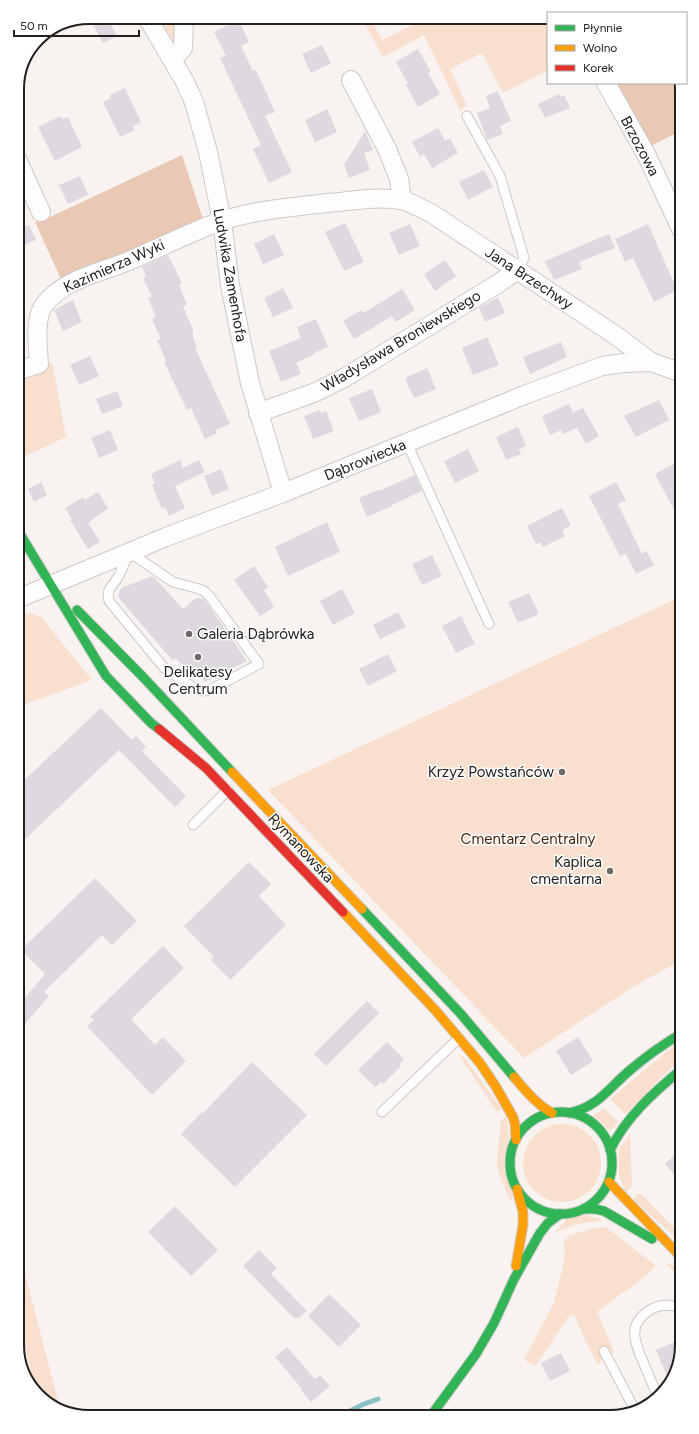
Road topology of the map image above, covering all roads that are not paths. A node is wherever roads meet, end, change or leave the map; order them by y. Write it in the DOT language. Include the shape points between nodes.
graph roads {
  1 [pos="151,24"];
  2 [pos="184,24"];
  3 [pos="172,60"];
  4 [pos="351,80"];
  5 [pos="607,84"];
  6 [pos="467,116"];
  7 [pos="24,174"];
  8 [pos="402,200"];
  9 [pos="41,212"];
  10 [pos="675,217"];
  11 [pos="222,221"];
  12 [pos="517,270"];
  13 [pos="651,362"];
  14 [pos="24,368"];
  15 [pos="675,370"];
  16 [pos="258,413"];
  17 [pos="407,443"];
  18 [pos="283,493"];
  19 [pos="24,540"];
  20 [pos="129,552"];
  21 [pos="51,584"];
  22 [pos="24,596"];
  23 [pos="489,624"];
  24 [pos="240,780"];
  25 [pos="228,790"];
  26 [pos="194,825"];
  27 [pos="675,1037"];
  28 [pos="459,1038"];
  29 [pos="490,1049"];
  30 [pos="675,1075"];
  31 [pos="382,1112"];
  32 [pos="552,1113"];
  33 [pos="569,1113"];
  34 [pos="516,1140"];
  35 [pos="610,1150"];
  36 [pos="608,1182"];
  37 [pos="517,1189"];
  38 [pos="584,1209"];
  39 [pos="560,1214"];
  40 [pos="675,1251"];
  41 [pos="675,1253"];
  42 [pos="514,1279"];
  43 [pos="675,1306"];
  44 [pos="604,1351"];
  45 [pos="656,1391"];
  46 [pos="633,1406"];
  47 [pos="435,1410"];
  1 -- 3 [label="street, Ludwika Zamenhofa"];
  2 -- 3 [label="street" via="183,48"];
  3 -- 11 [label="street, Ludwika Zamenhofa" via="194,102 208,152"];
  4 -- 8 [label="street" via="387,149 399,179"];
  5 -- 10 [label="street, Brzozowa" via="647,156"];
  6 -- 12 [label="lane" via="500,176 524,258"];
  7 -- 9 [label="street"];
  8 -- 11 [label="street, Jana Brzechwy" via="378,198 296,207 252,213"];
  8 -- 12 [label="street, Jana Brzechwy" via="431,213"];
  11 -- 14 [label="street, Kazimierza Wyki" via="72,282 59,290 50,297 38,316 39,364"];
  11 -- 16 [label="street, Ludwika Zamenhofa" via="230,284"];
  12 -- 13 [label="street, Jana Brzechwy"];
  12 -- 16 [label="street, Władysława Broniewskiego" via="344,378 316,392"];
  13 -- 15 [label="street, Dąbrowiecka"];
  13 -- 17 [label="street, Dąbrowiecka" via="602,366"];
  16 -- 18 [label="street, Ludwika Zamenhofa"];
  17 -- 18 [label="street, Dąbrowiecka"];
  17 -- 23 [label="lane"];
  18 -- 20 [label="street, Dąbrowiecka"];
  19 -- 21 [label="main road, Rymanowska"];
  20 -- 20 [label="lane" via="172,582 204,591 259,664 204,691 196,690 165,669 109,601 109,590 119,576"];
  20 -- 21 [label="street, Dąbrowiecka"];
  21 -- 22 [label="street, Dąbrowiecka"];
  21 -- 24 [label="main road, Rymanowska"];
  21 -- 25 [label="main road, Rymanowska" via="106,676 151,723 206,768"];
  24 -- 25 [label="lane"];
  24 -- 29 [label="main road, Rymanowska" via="460,1013"];
  25 -- 26 [label="lane"];
  25 -- 28 [label="main road, Rymanowska"];
  27 -- 33 [label="main road" via="641,1061 594,1104"];
  28 -- 29 [label="lane" via="470,1039"];
  28 -- 31 [label="lane"];
  28 -- 34 [label="main road, Rymanowska" via="480,1063 509,1109 515,1124"];
  29 -- 32 [label="main road, Rymanowska" via="529,1095"];
  30 -- 35 [label="main road" via="626,1123"];
  32 -- 33 [label="main road"];
  32 -- 34 [label="main road" via="526,1126"];
  33 -- 35 [label="main road" via="583,1117 595,1126 605,1137"];
  34 -- 37 [label="main road" via="510,1165"];
  35 -- 36 [label="main road" via="612,1166"];
  36 -- 38 [label="main road" via="599,1197"];
  36 -- 40 [label="main road"];
  37 -- 39 [label="main road" via="535,1207"];
  37 -- 42 [label="main road" via="523,1212 523,1225"];
  38 -- 39 [label="main road"];
  38 -- 41 [label="main road" via="595,1209 614,1216"];
  39 -- 42 [label="main road" via="540,1232"];
  42 -- 47 [label="main road" via="476,1354"];
  43 -- 45 [label="lane" via="653,1308 643,1314 634,1333 635,1343"];
  44 -- 46 [label="lane"];
}
